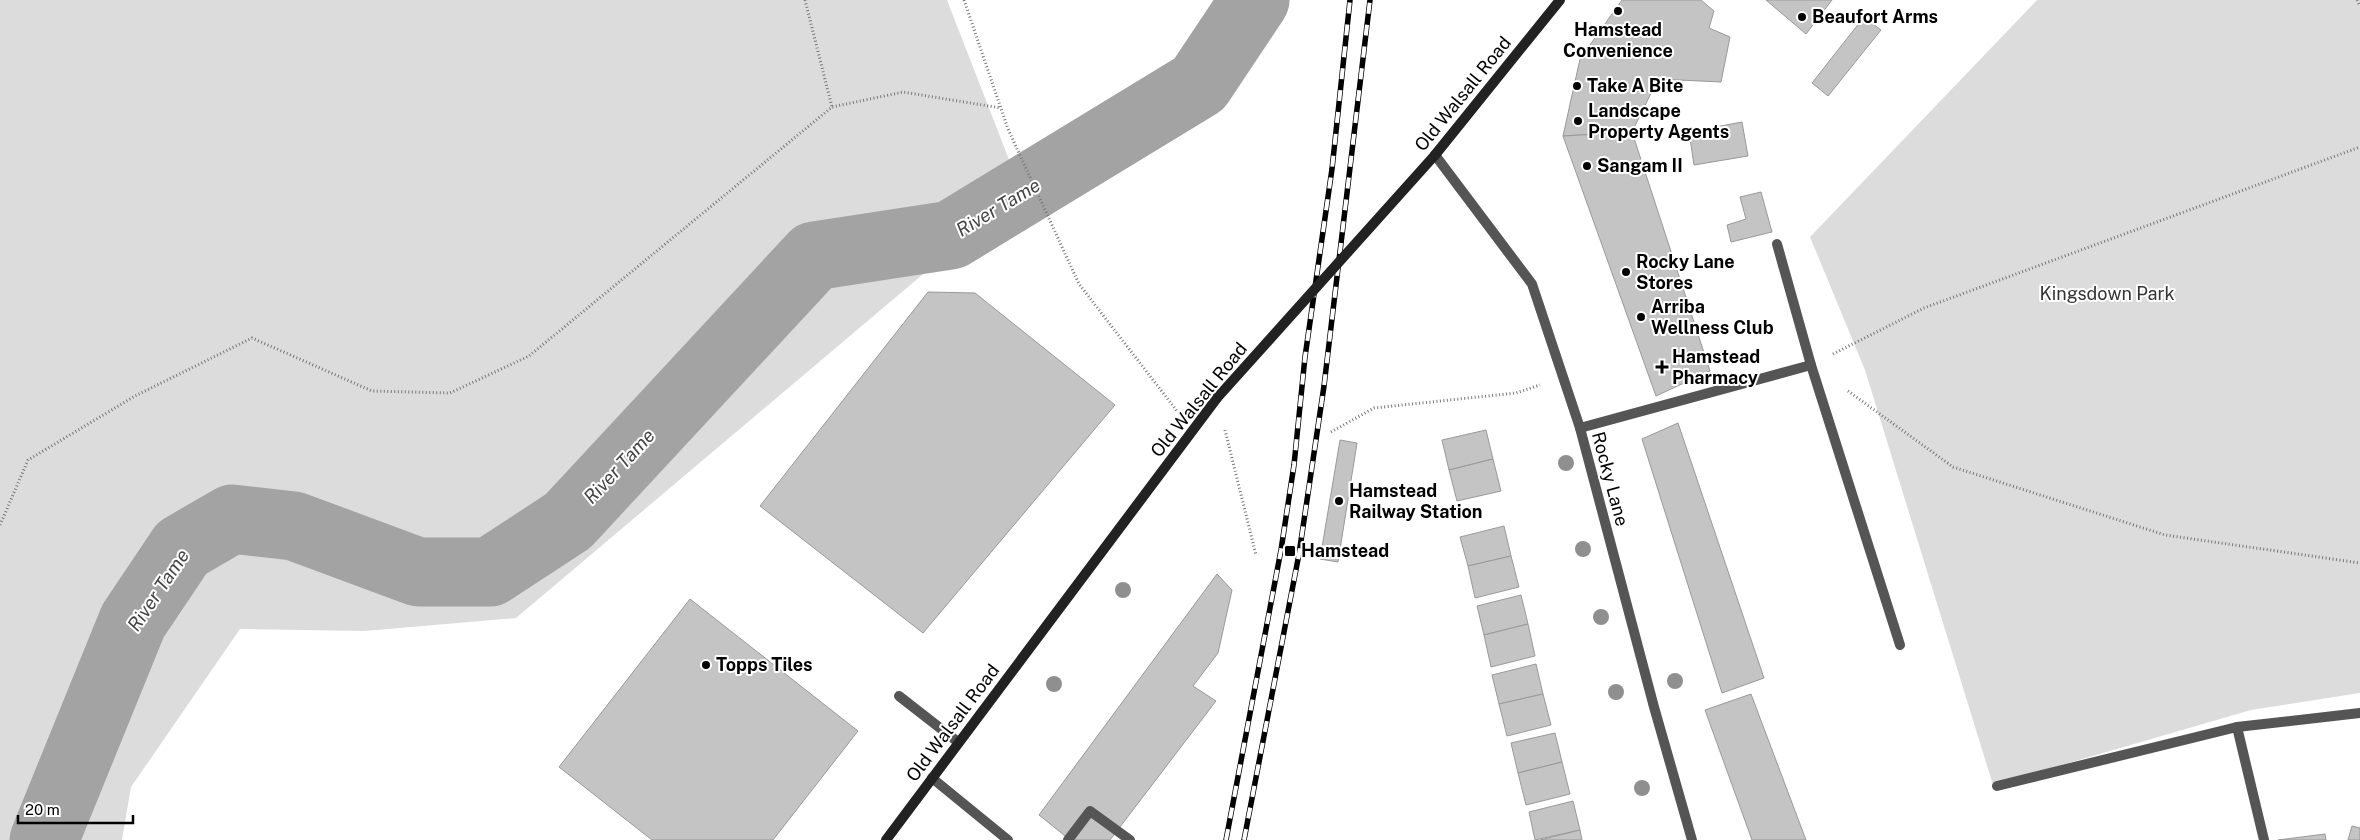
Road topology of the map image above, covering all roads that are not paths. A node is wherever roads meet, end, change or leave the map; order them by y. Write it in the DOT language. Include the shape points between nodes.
graph roads {
  1 [pos="1560,0"];
  2 [pos="1435,155"];
  3 [pos="1777,244"];
  4 [pos="1812,365"];
  5 [pos="1580,428"];
  6 [pos="1900,645"];
  7 [pos="898,696"];
  8 [pos="2360,713"];
  9 [pos="2237,727"];
  10 [pos="958,742"];
  11 [pos="932,778"];
  12 [pos="1997,786"];
  13 [pos="886,840"];
  14 [pos="1008,840"];
  15 [pos="1068,840"];
  16 [pos="1130,840"];
  17 [pos="1692,840"];
  18 [pos="2264,840"];
  1 -- 2 [label="main road, Old Walsall Road"];
  2 -- 5 [label="street, Rocky Lane" via="1532,284"];
  2 -- 10 [label="main road, Old Walsall Road, bridge" via="1217,398"];
  3 -- 4 [label="street"];
  4 -- 5 [label="street"];
  4 -- 6 [label="street"];
  5 -- 17 [label="street, Rocky Lane"];
  7 -- 10 [label="street"];
  8 -- 9 [label="street"];
  9 -- 12 [label="street"];
  9 -- 18 [label="street"];
  10 -- 11 [label="main road, Old Walsall Road"];
  11 -- 13 [label="main road, Old Walsall Road"];
  11 -- 14 [label="street"];
  15 -- 16 [label="street" via="1090,811"];
}
